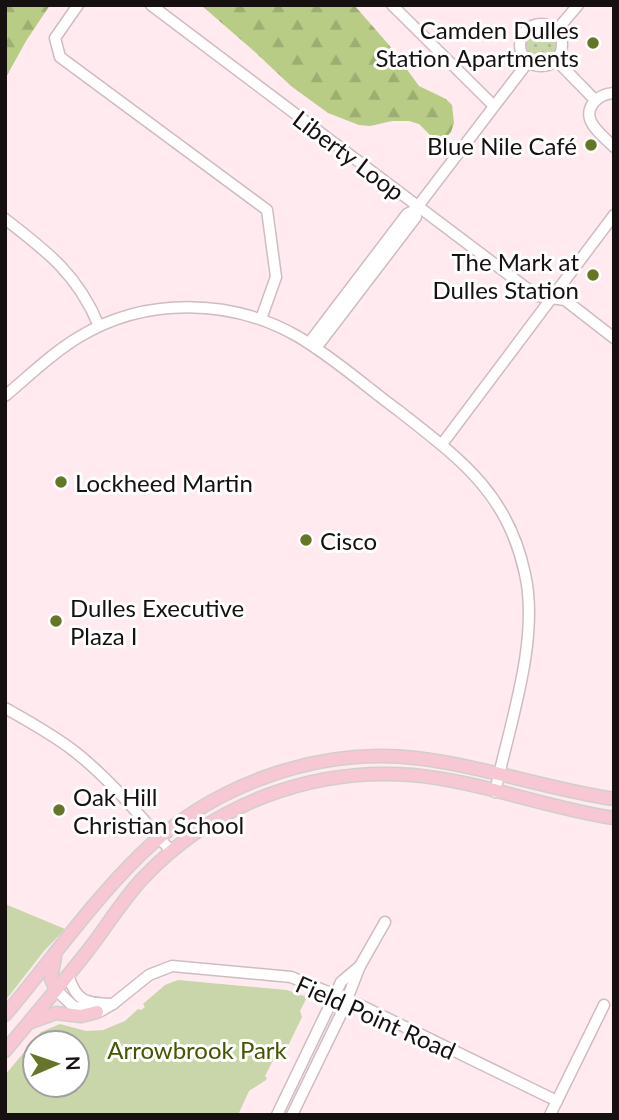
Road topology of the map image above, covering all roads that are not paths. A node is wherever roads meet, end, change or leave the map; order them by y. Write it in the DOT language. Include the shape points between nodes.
graph roads {
  1 [pos="78,5"];
  2 [pos="151,5"];
  3 [pos="392,5"];
  4 [pos="578,5"];
  5 [pos="556,31"];
  6 [pos="556,60"];
  7 [pos="528,62"];
  8 [pos="614,93"];
  9 [pos="596,100"];
  10 [pos="493,105"];
  11 [pos="614,147"];
  12 [pos="416,208"];
  13 [pos="614,215"];
  14 [pos="5,219"];
  15 [pos="553,295"];
  16 [pos="261,319"];
  17 [pos="99,326"];
  18 [pos="614,338"];
  19 [pos="312,346"];
  20 [pos="5,397"];
  21 [pos="442,444"];
  22 [pos="5,708"];
  23 [pos="498,775"];
  24 [pos="495,792"];
  25 [pos="614,799"];
  26 [pos="614,818"];
  27 [pos="159,838"];
  28 [pos="171,850"];
  29 [pos="385,922"];
  30 [pos="56,953"];
  31 [pos="360,966"];
  32 [pos="68,975"];
  33 [pos="56,990"];
  34 [pos="334,995"];
  35 [pos="347,1000"];
  36 [pos="113,1004"];
  37 [pos="604,1005"];
  38 [pos="97,1012"];
  39 [pos="5,1015"];
  40 [pos="28,1023"];
  41 [pos="5,1051"];
  42 [pos="557,1101"];
  43 [pos="277,1115"];
  44 [pos="292,1115"];
  45 [pos="550,1115"];
  1 -- 16 [label="street" via="55,38 60,57 267,210 276,277"];
  2 -- 12 [label="street, Liberty Loop"];
  3 -- 10 [label="street"];
  4 -- 5 [label="street"];
  5 -- 6 [label="street" via="562,49"];
  5 -- 7 [label="street" via="545,25 526,31 520,43"];
  6 -- 7 [label="street" via="539,66"];
  6 -- 9 [label="street"];
  7 -- 10 [label="street"];
  8 -- 9 [label="street"];
  9 -- 11 [label="street" via="589,115 592,125"];
  10 -- 12 [label="street"];
  12 -- 15 [label="street, Liberty Loop" via="537,296"];
  12 -- 19 [label="street" via="407,214"];
  13 -- 15 [label="street"];
  14 -- 17 [label="street" via="67,271"];
  15 -- 18 [label="street, Liberty Loop"];
  15 -- 21 [label="street"];
  16 -- 17 [label="street" via="212,308 175,307"];
  16 -- 19 [label="street"];
  17 -- 20 [label="street" via="60,350"];
  19 -- 21 [label="street"];
  21 -- 23 [label="street" via="472,471 498,505 518,546 527,586 527,648"];
  22 -- 27 [label="street" via="92,766"];
  23 -- 24 [label="street"];
  23 -- 25 [label="main road"];
  23 -- 27 [label="main road" via="406,757 315,763 234,790"];
  24 -- 26 [label="main road"];
  24 -- 28 [label="main road" via="414,776 331,778 250,802"];
  27 -- 28 [label="street"];
  27 -- 30 [label="main road" via="131,863"];
  28 -- 32 [label="main road" via="135,887"];
  29 -- 31 [label="street"];
  30 -- 33 [label="main road" via="51,979"];
  30 -- 39 [label="main road"];
  31 -- 34 [label="street"];
  31 -- 35 [label="street"];
  32 -- 33 [label="main road"];
  32 -- 36 [label="street" via="81,999"];
  33 -- 38 [label="street" via="78,1009"];
  33 -- 40 [label="main road"];
  34 -- 35 [label="street, Field Point Road"];
  34 -- 36 [label="street, Field Point Road" via="291,977 172,966 149,975"];
  34 -- 43 [label="street"];
  35 -- 42 [label="street, Field Point Road"];
  35 -- 44 [label="street"];
  36 -- 38 [label="street, Field Point Road"];
  37 -- 42 [label="street"];
  38 -- 40 [label="main road" via="81,1016 56,1013"];
  40 -- 41 [label="main road"];
  42 -- 45 [label="street"];
}
